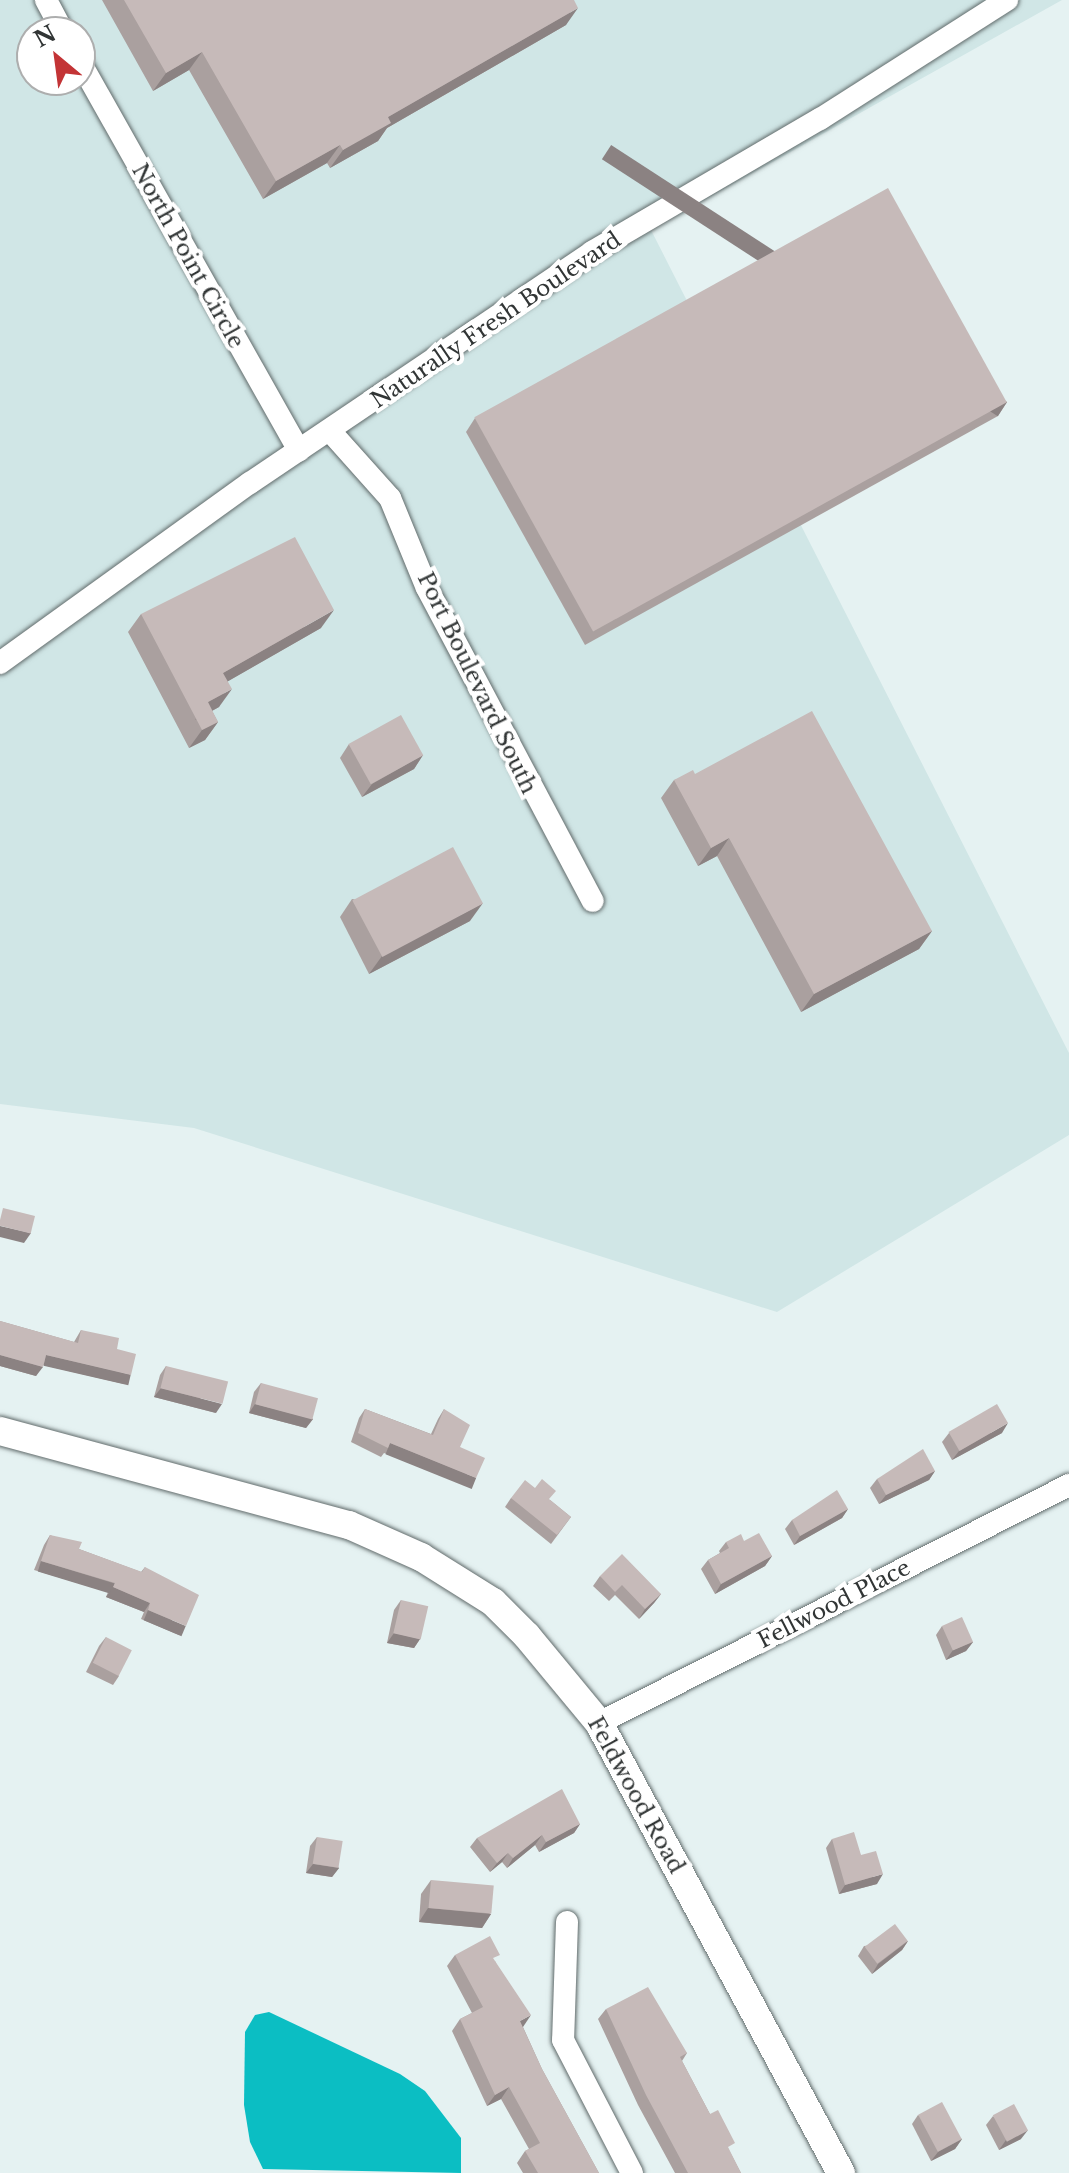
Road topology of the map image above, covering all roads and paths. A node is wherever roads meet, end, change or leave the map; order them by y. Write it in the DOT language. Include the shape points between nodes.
graph roads {
  1 [pos="1007,0"];
  2 [pos="980,7"];
  3 [pos="96,90"];
  4 [pos="330,431"];
  5 [pos="299,450"];
  6 [pos="0,663"];
  7 [pos="593,901"];
  8 [pos="0,1431"];
  9 [pos="1069,1485"];
  10 [pos="599,1723"];
  11 [pos="567,1922"];
  12 [pos="632,2173"];
  13 [pos="841,2173"];
  1 -- 2 [label="street, Naturally Fresh Boulevard"];
  2 -- 4 [label="street, Naturally Fresh Boulevard" via="820,119 617,236"];
  3 -- 5 [label="street, North Point Circle"];
  4 -- 5 [label="street, Naturally Fresh Boulevard"];
  4 -- 7 [label="street, Port Boulevard South" via="390,498 427,588"];
  5 -- 6 [label="street, Naturally Fresh Boulevard"];
  8 -- 10 [label="street, Feldwood Road" via="349,1525 421,1557 493,1602"];
  9 -- 10 [label="street, Fellwood Place"];
  10 -- 13 [label="street, Feldwood Road"];
  11 -- 12 [label="street" via="563,2040"];
}
